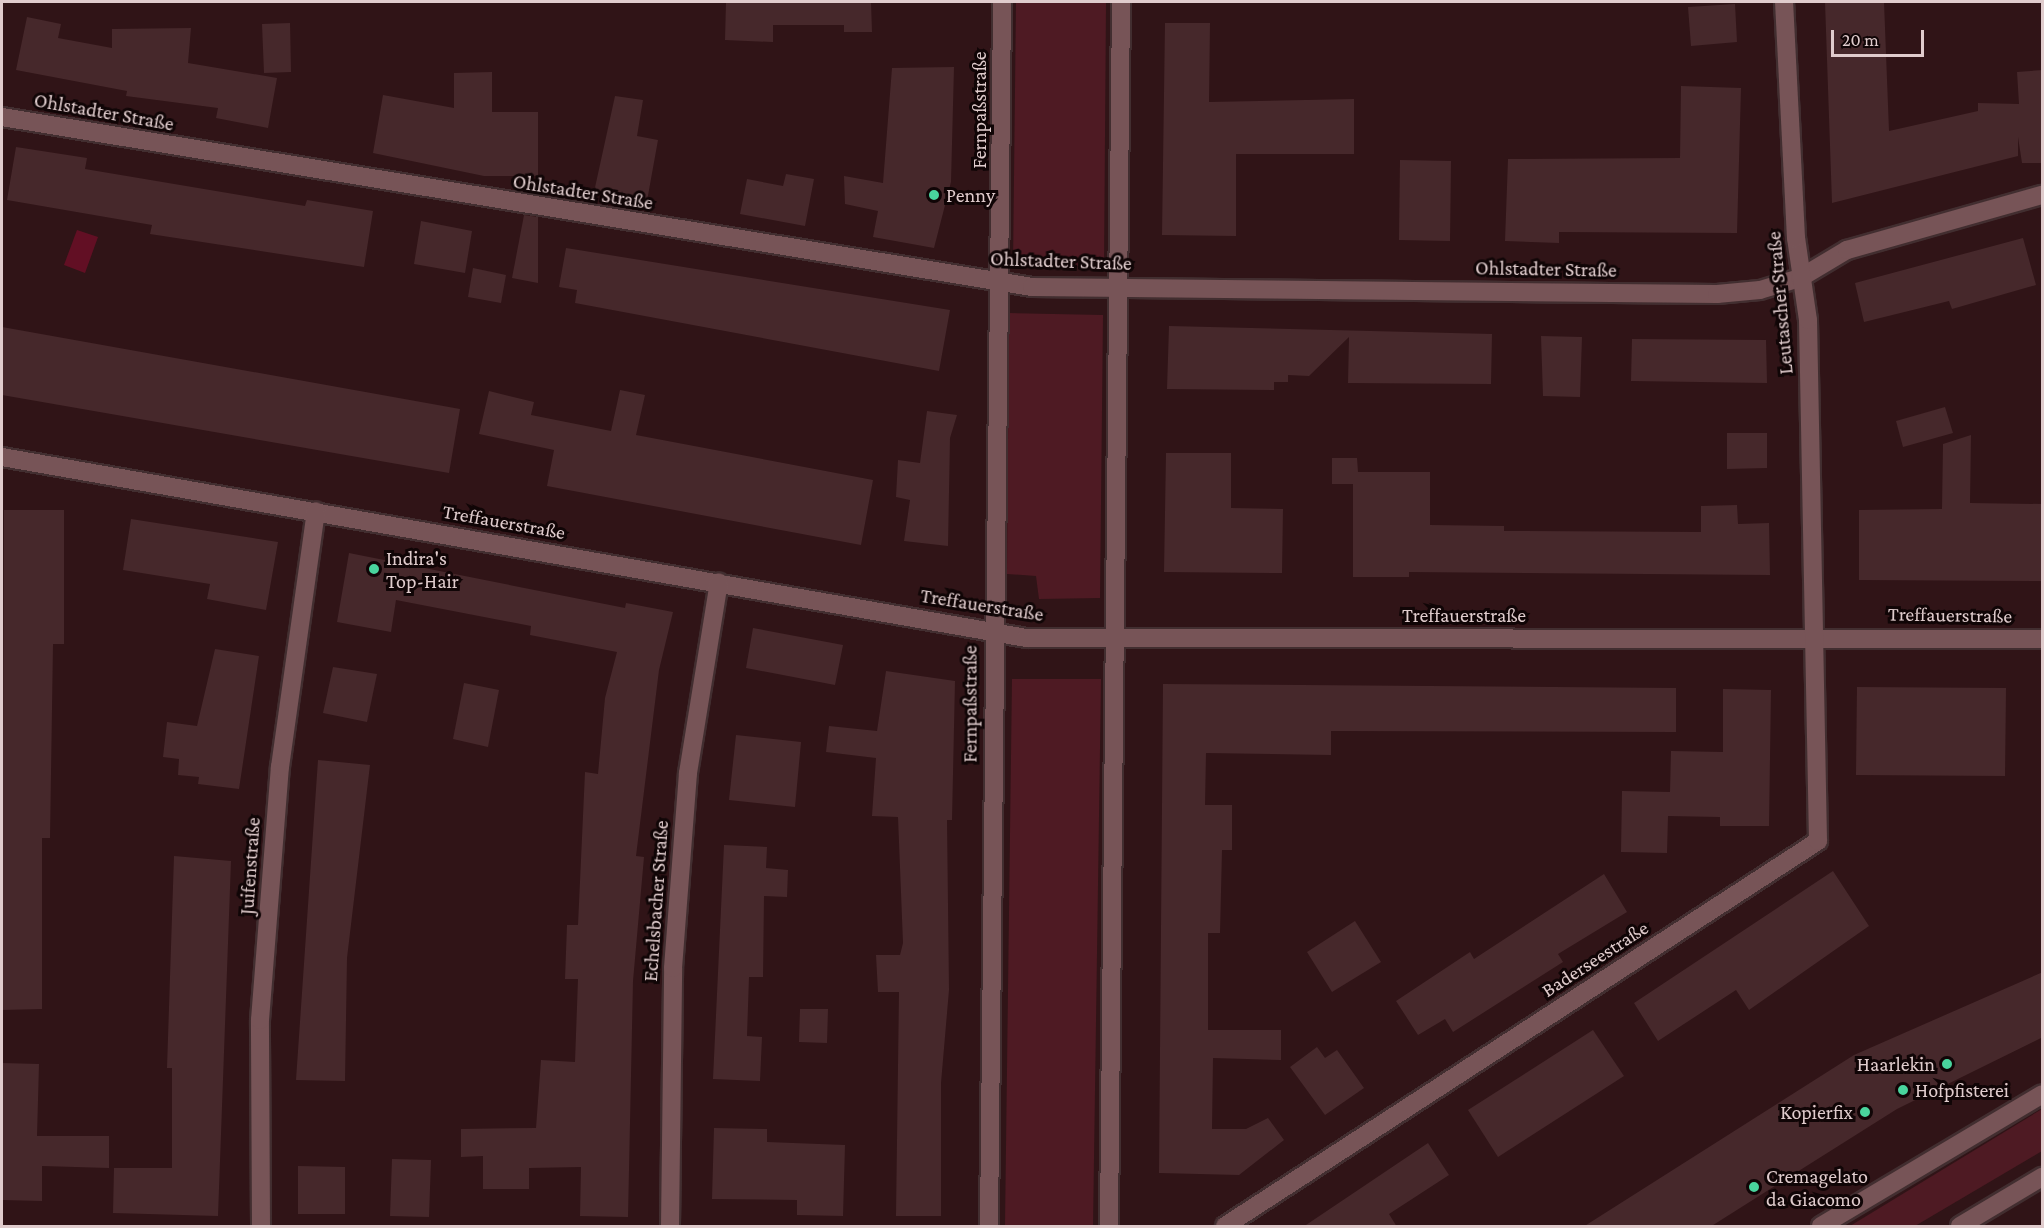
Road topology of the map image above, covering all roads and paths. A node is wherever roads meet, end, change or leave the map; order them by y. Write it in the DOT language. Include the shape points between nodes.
graph roads {
  1 [pos="1002,2"];
  2 [pos="1121,2"];
  3 [pos="1784,2"];
  4 [pos="2,117"];
  5 [pos="2043,195"];
  6 [pos="1800,278"];
  7 [pos="999,283"];
  8 [pos="1119,286"];
  9 [pos="2,457"];
  10 [pos="316,512"];
  11 [pos="719,582"];
  12 [pos="992,633"];
  13 [pos="1816,637"];
  14 [pos="1116,638"];
  15 [pos="2043,639"];
  16 [pos="2043,1094"];
  17 [pos="2043,1178"];
  18 [pos="261,1227"];
  19 [pos="670,1227"];
  20 [pos="988,1227"];
  21 [pos="1109,1227"];
  22 [pos="1225,1227"];
  23 [pos="1821,1227"];
  24 [pos="1960,1227"];
  1 -- 7 [label="street, Fernpaßstraße"];
  2 -- 8 [label="street"];
  3 -- 6 [label="street, Leutascher Straße"];
  4 -- 7 [label="street, Ohlstadter Straße"];
  5 -- 6 [label="street, Ohlstadter Straße" via="1846,250"];
  6 -- 8 [label="street, Ohlstadter Straße" via="1760,290 1717,294"];
  6 -- 13 [label="street, Leutascher Straße" via="1808,320"];
  7 -- 8 [label="street, Ohlstadter Straße"];
  7 -- 12 [label="street, Fernpaßstraße"];
  8 -- 14 [label="street"];
  9 -- 10 [label="street, Treffauerstraße"];
  10 -- 11 [label="street, Treffauerstraße"];
  10 -- 18 [label="street, Juifenstraße" via="280,767 260,1020"];
  11 -- 12 [label="street, Treffauerstraße"];
  11 -- 19 [label="street, Echelsbacher Straße" via="688,773 673,968"];
  12 -- 14 [label="street, Treffauerstraße"];
  12 -- 20 [label="street, Fernpaßstraße"];
  13 -- 14 [label="street, Treffauerstraße"];
  13 -- 15 [label="street, Treffauerstraße"];
  13 -- 22 [label="street, Baderseestraße" via="1818,841"];
  14 -- 21 [label="street"];
  16 -- 23 [label="street"];
  17 -- 24 [label="street"];
}
